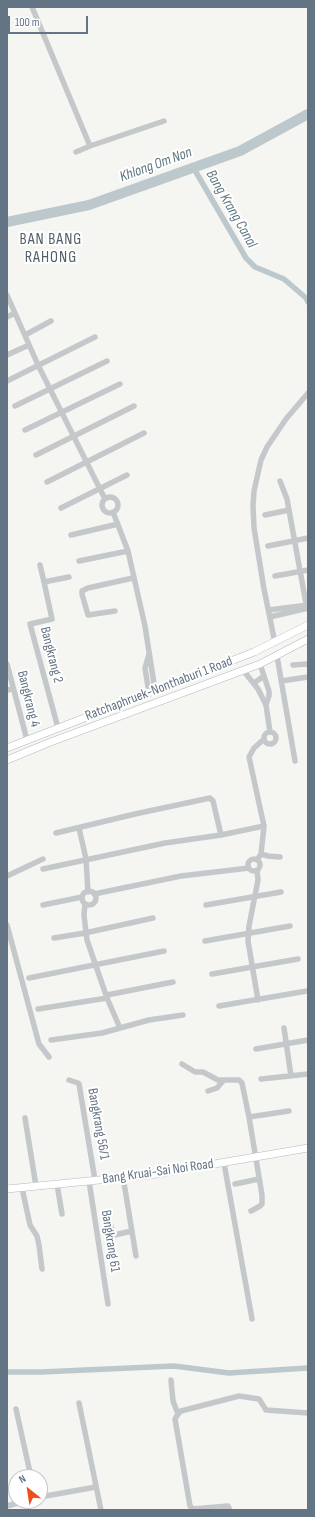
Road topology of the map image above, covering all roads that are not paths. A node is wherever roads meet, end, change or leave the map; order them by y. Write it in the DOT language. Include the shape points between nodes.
graph roads {
  1 [pos="32,7"];
  2 [pos="164,121"];
  3 [pos="90,146"];
  4 [pos="76,152"];
  5 [pos="7,296"];
  6 [pos="15,313"];
  7 [pos="7,317"];
  8 [pos="51,321"];
  9 [pos="25,335"];
  10 [pos="95,337"];
  11 [pos="29,345"];
  12 [pos="7,355"];
  13 [pos="107,361"];
  14 [pos="38,365"];
  15 [pos="7,381"];
  16 [pos="120,384"];
  17 [pos="50,389"];
  18 [pos="308,393"];
  19 [pos="15,406"];
  20 [pos="134,406"];
  21 [pos="61,412"];
  22 [pos="25,430"];
  23 [pos="144,433"];
  24 [pos="74,437"];
  25 [pos="36,455"];
  26 [pos="86,462"];
  27 [pos="127,475"];
  28 [pos="280,481"];
  29 [pos="47,482"];
  30 [pos="100,489"];
  31 [pos="105,499"];
  32 [pos="62,508"];
  33 [pos="289,510"];
  34 [pos="113,512"];
  35 [pos="265,515"];
  36 [pos="118,524"];
  37 [pos="71,535"];
  38 [pos="308,538"];
  39 [pos="294,541"];
  40 [pos="268,546"];
  41 [pos="128,551"];
  42 [pos="79,562"];
  43 [pos="40,565"];
  44 [pos="308,570"];
  45 [pos="300,572"];
  46 [pos="275,576"];
  47 [pos="69,577"];
  48 [pos="134,578"];
  49 [pos="44,582"];
  50 [pos="307,607"];
  51 [pos="269,610"];
  52 [pos="115,611"];
  53 [pos="270,617"];
  54 [pos="308,625"];
  55 [pos="308,639"];
  56 [pos="275,643"];
  57 [pos="277,656"];
  58 [pos="7,664"];
  59 [pos="260,664"];
  60 [pos="293,665"];
  61 [pos="308,665"];
  62 [pos="243,670"];
  63 [pos="264,676"];
  64 [pos="308,677"];
  65 [pos="281,681"];
  66 [pos="254,683"];
  67 [pos="10,690"];
  68 [pos="152,692"];
  69 [pos="266,705"];
  70 [pos="58,728"];
  71 [pos="270,732"];
  72 [pos="264,739"];
  73 [pos="26,740"];
  74 [pos="7,748"];
  75 [pos="7,760"];
  76 [pos="295,761"];
  77 [pos="264,826"];
  78 [pos="79,828"];
  79 [pos="56,833"];
  80 [pos="221,835"];
  81 [pos="261,854"];
  82 [pos="280,857"];
  83 [pos="43,859"];
  84 [pos="86,859"];
  85 [pos="257,860"];
  86 [pos="249,868"];
  87 [pos="43,869"];
  88 [pos="257,870"];
  89 [pos="7,876"];
  90 [pos="88,892"];
  91 [pos="282,892"];
  92 [pos="94,894"];
  93 [pos="256,895"];
  94 [pos="82,897"];
  95 [pos="85,904"];
  96 [pos="43,905"];
  97 [pos="206,905"];
  98 [pos="153,918"];
  99 [pos="7,925"];
  100 [pos="290,926"];
  101 [pos="86,932"];
  102 [pos="248,934"];
  103 [pos="54,938"];
  104 [pos="205,941"];
  105 [pos="164,951"];
  106 [pos="298,959"];
  107 [pos="95,964"];
  108 [pos="252,968"];
  109 [pos="212,974"];
  110 [pos="28,978"];
  111 [pos="173,982"];
  112 [pos="307,991"];
  113 [pos="107,997"];
  114 [pos="258,1000"];
  115 [pos="219,1006"];
  116 [pos="38,1009"];
  117 [pos="183,1015"];
  118 [pos="120,1028"];
  119 [pos="284,1028"];
  120 [pos="51,1040"];
  121 [pos="308,1040"];
  122 [pos="286,1044"];
  123 [pos="256,1048"];
  124 [pos="49,1057"];
  125 [pos="182,1064"];
  126 [pos="308,1074"];
  127 [pos="291,1076"];
  128 [pos="69,1080"];
  129 [pos="261,1080"];
  130 [pos="223,1081"];
  131 [pos="208,1091"];
  132 [pos="289,1111"];
  133 [pos="249,1117"];
  134 [pos="25,1118"];
  135 [pos="308,1148"];
  136 [pos="255,1157"];
  137 [pos="224,1162"];
  138 [pos="123,1177"];
  139 [pos="259,1179"];
  140 [pos="92,1180"];
  141 [pos="57,1184"];
  142 [pos="235,1184"];
  143 [pos="36,1186"];
  144 [pos="22,1188"];
  145 [pos="7,1189"];
  146 [pos="251,1211"];
  147 [pos="62,1214"];
  148 [pos="110,1224"];
  149 [pos="132,1231"];
  150 [pos="114,1235"];
  151 [pos="113,1248"];
  152 [pos="136,1256"];
  153 [pos="42,1269"];
  154 [pos="108,1304"];
  155 [pos="252,1318"];
  156 [pos="171,1380"];
  157 [pos="79,1403"];
  158 [pos="16,1409"];
  159 [pos="308,1412"];
  160 [pos="178,1414"];
  161 [pos="29,1469"];
  162 [pos="96,1487"];
  163 [pos="48,1496"];
  164 [pos="101,1510"];
  165 [pos="230,1510"];
  1 -- 3 [label="street"];
  2 -- 3 [label="street"];
  3 -- 4 [label="street"];
  5 -- 6 [label="street"];
  6 -- 7 [label="street"];
  6 -- 9 [label="street"];
  8 -- 9 [label="street"];
  9 -- 11 [label="street"];
  10 -- 14 [label="street"];
  11 -- 12 [label="street"];
  11 -- 14 [label="street"];
  13 -- 17 [label="street"];
  14 -- 15 [label="street"];
  14 -- 17 [label="street"];
  16 -- 21 [label="street"];
  17 -- 19 [label="street"];
  17 -- 21 [label="street"];
  18 -- 51 [label="street" via="267,447 254,490 254,528"];
  20 -- 24 [label="street"];
  21 -- 22 [label="street"];
  21 -- 24 [label="street"];
  23 -- 26 [label="street"];
  24 -- 25 [label="street"];
  24 -- 26 [label="street"];
  26 -- 29 [label="street"];
  26 -- 30 [label="street"];
  27 -- 30 [label="street"];
  28 -- 33 [label="street"];
  30 -- 31 [label="street"];
  30 -- 32 [label="street"];
  31 -- 34 [label="street" via="102,503 103,509"];
  31 -- 34 [label="street" via="112,498 116,501"];
  33 -- 35 [label="street"];
  33 -- 39 [label="street"];
  34 -- 36 [label="street"];
  36 -- 37 [label="street"];
  36 -- 41 [label="street"];
  38 -- 39 [label="street"];
  39 -- 40 [label="street"];
  39 -- 45 [label="street"];
  41 -- 42 [label="street"];
  41 -- 48 [label="street"];
  43 -- 49 [label="street"];
  44 -- 45 [label="street"];
  45 -- 46 [label="street"];
  45 -- 50 [label="street"];
  47 -- 49 [label="street"];
  48 -- 52 [label="street" via="82,591 88,615"];
  48 -- 68 [label="street" via="150,652 145,668"];
  49 -- 70 [label="street, Bangkrang 2" via="52,620 30,624"];
  50 -- 51 [label="street"];
  50 -- 53 [label="street"];
  51 -- 53 [label="street"];
  53 -- 56 [label="street"];
  54 -- 56 [label="main road, Ratchaphruek-Nonthaburi 1 Road"];
  55 -- 57 [label="main road, Ratchaphruek-Nonthaburi 1 Road"];
  56 -- 68 [label="main road, Ratchaphruek-Nonthaburi 1 Road"];
  57 -- 59 [label="main road, Ratchaphruek-Nonthaburi 1 Road"];
  57 -- 65 [label="street"];
  58 -- 67 [label="street, Bangkrang 4"];
  59 -- 62 [label="main road, Ratchaphruek-Nonthaburi 1 Road"];
  59 -- 63 [label="street"];
  60 -- 61 [label="street"];
  62 -- 66 [label="street"];
  62 -- 75 [label="main road, Ratchaphruek-Nonthaburi 1 Road"];
  63 -- 66 [label="street"];
  63 -- 69 [label="street" via="269,691"];
  64 -- 65 [label="street"];
  65 -- 76 [label="street"];
  66 -- 69 [label="street"];
  67 -- 73 [label="street, Bangkrang 4"];
  68 -- 70 [label="main road, Ratchaphruek-Nonthaburi 1 Road"];
  69 -- 71 [label="street"];
  70 -- 73 [label="main road, Ratchaphruek-Nonthaburi 1 Road"];
  71 -- 72 [label="street" via="265,734"];
  71 -- 72 [label="street" via="275,735 274,742 269,744"];
  72 -- 77 [label="street" via="249,757"];
  73 -- 74 [label="main road, Ratchaphruek-Nonthaburi 1 Road"];
  77 -- 80 [label="street"];
  77 -- 81 [label="street"];
  78 -- 79 [label="street"];
  78 -- 80 [label="street" via="210,798 213,801"];
  78 -- 84 [label="street"];
  80 -- 84 [label="street"];
  81 -- 82 [label="street"];
  81 -- 85 [label="street"];
  83 -- 89 [label="street"];
  84 -- 87 [label="street"];
  84 -- 90 [label="street"];
  85 -- 86 [label="street" via="250,861"];
  85 -- 88 [label="street" via="260,867"];
  86 -- 88 [label="street" via="252,871"];
  86 -- 92 [label="street" via="181,876"];
  88 -- 93 [label="street"];
  90 -- 92 [label="street"];
  90 -- 94 [label="street"];
  91 -- 93 [label="street"];
  92 -- 95 [label="street" via="94,903"];
  93 -- 97 [label="street"];
  93 -- 102 [label="street"];
  94 -- 95 [label="street"];
  94 -- 96 [label="street"];
  95 -- 101 [label="street"];
  98 -- 101 [label="street"];
  99 -- 124 [label="street" via="39,1044"];
  100 -- 102 [label="street"];
  101 -- 103 [label="street"];
  101 -- 107 [label="street"];
  102 -- 104 [label="street"];
  102 -- 108 [label="street"];
  105 -- 107 [label="street"];
  106 -- 108 [label="street"];
  107 -- 110 [label="street"];
  107 -- 113 [label="street"];
  108 -- 109 [label="street"];
  108 -- 114 [label="street"];
  111 -- 113 [label="street"];
  112 -- 114 [label="street"];
  113 -- 116 [label="street"];
  113 -- 118 [label="street"];
  114 -- 115 [label="street"];
  117 -- 118 [label="street"];
  118 -- 120 [label="street"];
  119 -- 122 [label="street"];
  121 -- 122 [label="street"];
  122 -- 123 [label="street"];
  122 -- 127 [label="street"];
  125 -- 130 [label="street" via="194,1072 203,1072"];
  126 -- 127 [label="street"];
  127 -- 129 [label="street"];
  128 -- 140 [label="street, Bangkrang 56/1" via="79,1084"];
  130 -- 131 [label="street" via="218,1088"];
  130 -- 133 [label="street" via="241,1081"];
  132 -- 133 [label="street"];
  133 -- 136 [label="street"];
  134 -- 143 [label="street"];
  135 -- 136 [label="main road, Bang Kruai-Sai Noi Road"];
  136 -- 137 [label="main road, Bang Kruai-Sai Noi Road"];
  136 -- 139 [label="street"];
  137 -- 138 [label="main road, Bang Kruai-Sai Noi Road" via="165,1173"];
  137 -- 155 [label="street"];
  138 -- 140 [label="main road, Bang Kruai-Sai Noi Road"];
  138 -- 149 [label="street"];
  139 -- 142 [label="street"];
  139 -- 146 [label="street" via="262,1204"];
  140 -- 141 [label="main road, Bang Kruai-Sai Noi Road"];
  140 -- 154 [label="street, Bangkrang 61"];
  141 -- 143 [label="main road, Bang Kruai-Sai Noi Road"];
  141 -- 147 [label="street"];
  143 -- 144 [label="main road, Bang Kruai-Sai Noi Road"];
  144 -- 145 [label="main road, Bang Kruai-Sai Noi Road"];
  144 -- 153 [label="street" via="30,1224 37,1236"];
  148 -- 150 [label="street"];
  149 -- 150 [label="street"];
  149 -- 152 [label="street"];
  150 -- 151 [label="street"];
  156 -- 160 [label="street" via="173,1401"];
  157 -- 162 [label="street"];
  158 -- 161 [label="street"];
  159 -- 160 [label="street" via="266,1410 259,1399 239,1396 181,1411"];
  160 -- 165 [label="street" via="175,1419 190,1506 193,1509 227,1506"];
  162 -- 163 [label="street"];
  162 -- 164 [label="street"];
}
